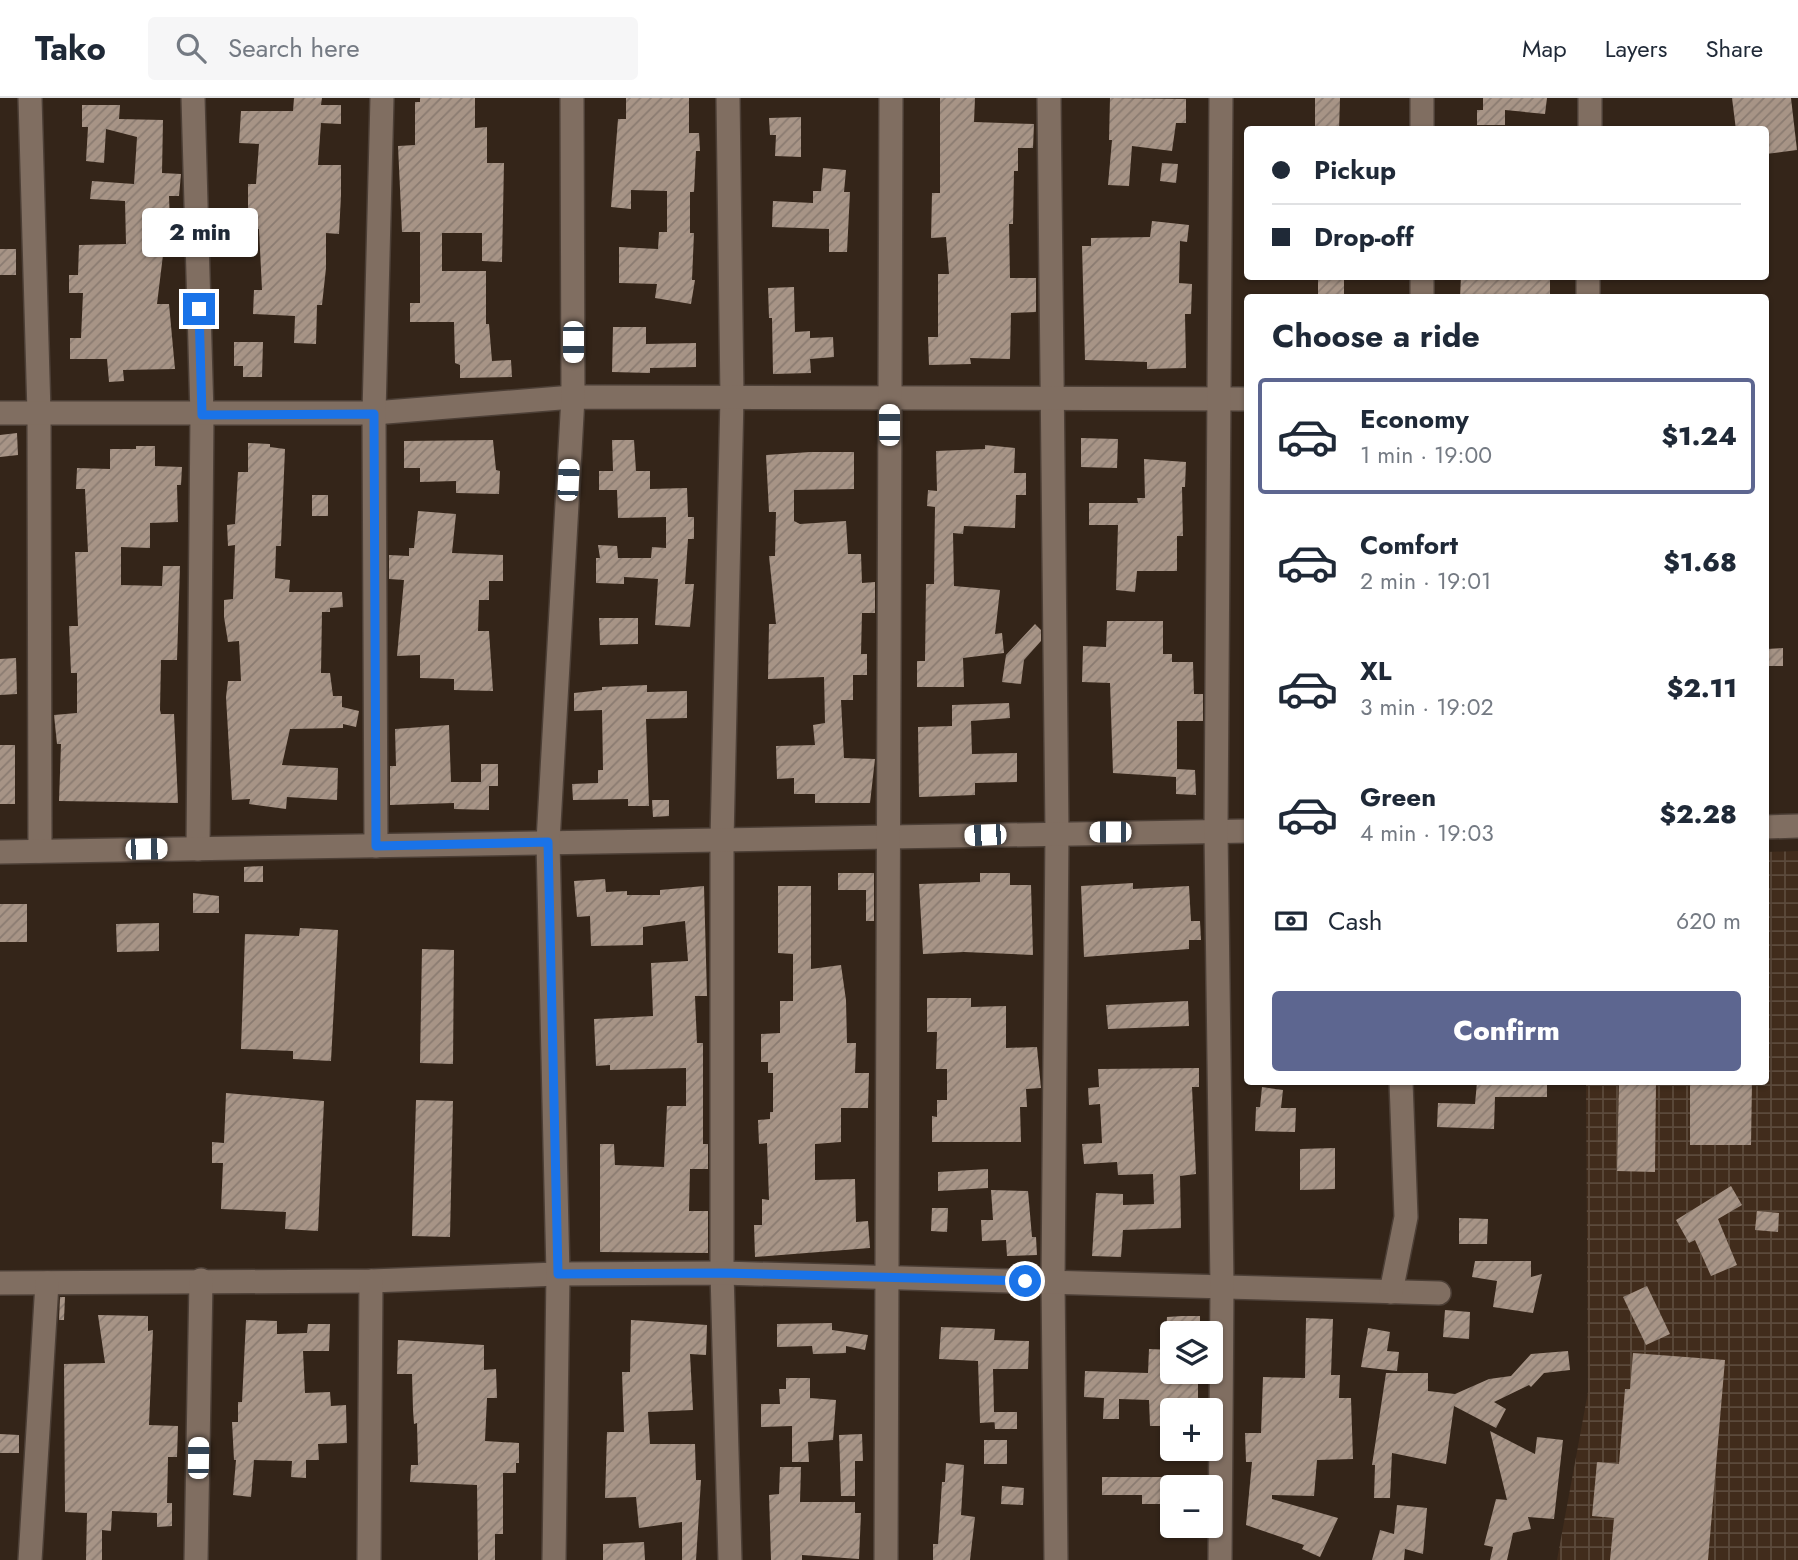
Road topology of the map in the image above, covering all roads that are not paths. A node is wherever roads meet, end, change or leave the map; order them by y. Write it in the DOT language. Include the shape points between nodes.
graph roads {
  1 [pos="30,98"];
  2 [pos="193,98"];
  3 [pos="382,98"];
  4 [pos="572,98"];
  5 [pos="728,98"];
  6 [pos="891,98"];
  7 [pos="1049,98"];
  8 [pos="1221,98"];
  9 [pos="1422,98"];
  10 [pos="1590,98"];
  11 [pos="1422,126"];
  12 [pos="1590,126"];
  13 [pos="573,397"];
  14 [pos="732,397"];
  15 [pos="889,398"];
  16 [pos="1051,398"];
  17 [pos="1219,399"];
  18 [pos="1244,399"];
  19 [pos="0,413"];
  20 [pos="39,413"];
  21 [pos="374,414"];
  22 [pos="202,415"];
  23 [pos="1798,826"];
  24 [pos="1769,827"];
  25 [pos="1216,831"];
  26 [pos="1244,831"];
  27 [pos="1057,832"];
  28 [pos="888,838"];
  29 [pos="722,840"];
  30 [pos="548,842"];
  31 [pos="376,846"];
  32 [pos="198,849"];
  33 [pos="40,851"];
  34 [pos="0,852"];
  35 [pos="1401,1085"];
  36 [pos="722,1273"];
  37 [pos="558,1274"];
  38 [pos="886,1277"];
  39 [pos="201,1280"];
  40 [pos="371,1281"];
  41 [pos="1053,1282"];
  42 [pos="0,1283"];
  43 [pos="47,1283"];
  44 [pos="1222,1287"];
  45 [pos="1391,1292"];
  46 [pos="1439,1293"];
  47 [pos="30,1560"];
  48 [pos="197,1560"];
  49 [pos="369,1560"];
  50 [pos="554,1560"];
  51 [pos="730,1560"];
  52 [pos="886,1560"];
  53 [pos="1056,1560"];
  54 [pos="1220,1560"];
  1 -- 20 [label="street"];
  2 -- 22 [label="street"];
  3 -- 21 [label="street"];
  4 -- 13 [label="street"];
  5 -- 14 [label="street"];
  6 -- 15 [label="street"];
  7 -- 16 [label="street"];
  8 -- 17 [label="street"];
  9 -- 11 [label="street"];
  10 -- 12 [label="street"];
  13 -- 14 [label="street"];
  13 -- 21 [label="street"];
  13 -- 30 [label="street"];
  14 -- 15 [label="street"];
  14 -- 29 [label="street"];
  15 -- 16 [label="street"];
  15 -- 28 [label="street"];
  16 -- 17 [label="street"];
  16 -- 27 [label="street"];
  17 -- 18 [label="street"];
  17 -- 25 [label="street"];
  19 -- 20 [label="street"];
  20 -- 22 [label="street"];
  20 -- 33 [label="street"];
  21 -- 22 [label="street"];
  21 -- 31 [label="street"];
  22 -- 32 [label="street"];
  23 -- 24 [label="street"];
  25 -- 26 [label="street"];
  25 -- 27 [label="street"];
  25 -- 44 [label="street"];
  27 -- 28 [label="street"];
  27 -- 41 [label="street"];
  28 -- 29 [label="street"];
  28 -- 38 [label="street"];
  29 -- 30 [label="street"];
  29 -- 36 [label="street"];
  30 -- 31 [label="street"];
  30 -- 37 [label="street"];
  31 -- 32 [label="street"];
  32 -- 33 [label="street"];
  33 -- 34 [label="street"];
  35 -- 45 [label="street" via="1406,1217"];
  36 -- 37 [label="street"];
  36 -- 38 [label="street"];
  36 -- 51 [label="street"];
  37 -- 40 [label="street"];
  37 -- 50 [label="street"];
  38 -- 41 [label="street"];
  38 -- 52 [label="street"];
  39 -- 40 [label="street"];
  39 -- 43 [label="street"];
  39 -- 48 [label="street"];
  40 -- 49 [label="street"];
  41 -- 44 [label="street"];
  41 -- 53 [label="street"];
  42 -- 43 [label="street"];
  43 -- 47 [label="street"];
  44 -- 45 [label="street"];
  44 -- 54 [label="street"];
  45 -- 46 [label="street"];
}
